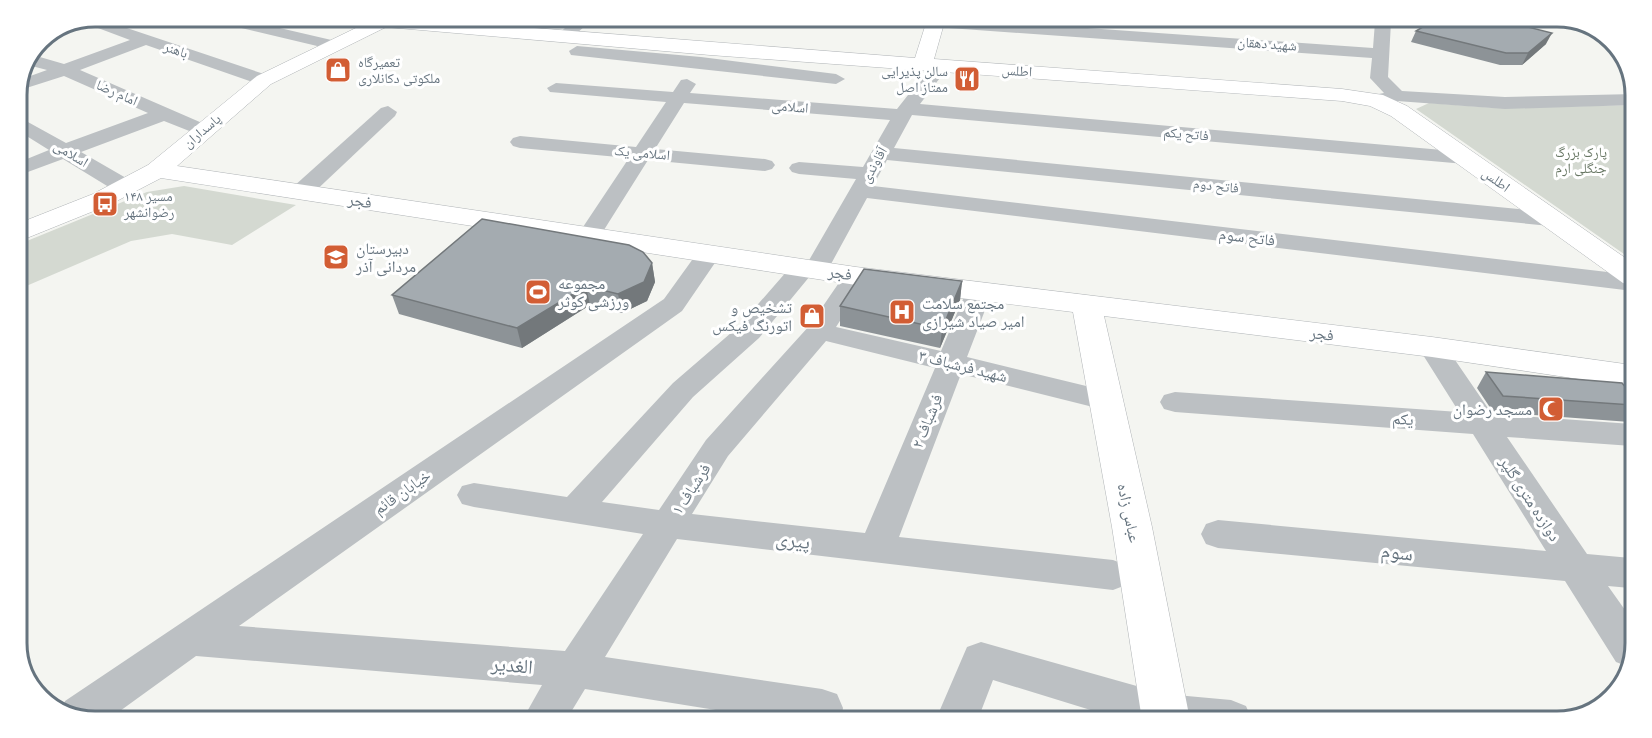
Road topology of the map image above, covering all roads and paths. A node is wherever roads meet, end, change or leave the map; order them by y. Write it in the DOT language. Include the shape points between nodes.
graph roads {
  1 [pos="108,27"];
  2 [pos="256,27"];
  3 [pos="379,27"];
  4 [pos="483,27"];
  5 [pos="574,27"];
  6 [pos="935,27"];
  7 [pos="1016,27"];
  8 [pos="1383,27"];
  9 [pos="562,37"];
  10 [pos="145,40"];
  11 [pos="334,45"];
  12 [pos="577,51"];
  13 [pos="1382,54"];
  14 [pos="706,56"];
  15 [pos="36,61"];
  16 [pos="932,65"];
  17 [pos="62,68"];
  18 [pos="836,79"];
  19 [pos="264,80"];
  20 [pos="28,82"];
  21 [pos="556,88"];
  22 [pos="678,98"];
  23 [pos="1386,98"];
  24 [pos="1625,100"];
  25 [pos="388,112"];
  26 [pos="904,112"];
  27 [pos="165,114"];
  28 [pos="27,128"];
  29 [pos="202,130"];
  30 [pos="520,142"];
  31 [pos="65,151"];
  32 [pos="643,153"];
  33 [pos="881,153"];
  34 [pos="1465,158"];
  35 [pos="765,165"];
  36 [pos="27,166"];
  37 [pos="799,168"];
  38 [pos="157,170"];
  39 [pos="864,183"];
  40 [pos="125,187"];
  41 [pos="301,192"];
  42 [pos="1550,219"];
  43 [pos="27,226"];
  44 [pos="589,236"];
  45 [pos="709,254"];
  46 [pos="809,269"];
  47 [pos="1625,271"];
  48 [pos="856,276"];
  49 [pos="1625,282"];
  50 [pos="979,292"];
  51 [pos="1087,306"];
  52 [pos="820,331"];
  53 [pos="1432,348"];
  54 [pos="950,364"];
  55 [pos="1625,375"];
  56 [pos="1105,400"];
  57 [pos="1174,402"];
  58 [pos="1481,424"];
  59 [pos="1625,434"];
  60 [pos="474,495"];
  61 [pos="574,511"];
  62 [pos="668,525"];
  63 [pos="1218,534"];
  64 [pos="876,550"];
  65 [pos="1577,569"];
  66 [pos="1625,573"];
  67 [pos="1113,575"];
  68 [pos="189,639"];
  69 [pos="1625,642"];
  70 [pos="575,670"];
  71 [pos="87,710"];
  72 [pos="549,711"];
  73 [pos="821,711"];
  74 [pos="960,711"];
  75 [pos="1150,711"];
  76 [pos="1165,711"];
  1 -- 10 [label="street, باهنر"];
  2 -- 11 [label="street"];
  3 -- 11 [label="main road, پاسداران"];
  4 -- 9 [label="main road, اطلس"];
  5 -- 9 [label="street"];
  6 -- 16 [label="main road"];
  7 -- 13 [label="street, شهید دهقان"];
  8 -- 13 [label="street"];
  9 -- 14 [label="main road, اطلس"];
  10 -- 17 [label="street"];
  10 -- 19 [label="street, باهنر"];
  11 -- 19 [label="main road, پاسداران"];
  12 -- 14 [label="street"];
  13 -- 23 [label="street" via="1379,78"];
  14 -- 16 [label="main road, اطلس"];
  14 -- 18 [label="street"];
  14 -- 22 [label="street"];
  15 -- 17 [label="street, امام رضا"];
  16 -- 23 [label="main road, اطلس"];
  16 -- 26 [label="street, آقاوندی"];
  17 -- 20 [label="street"];
  17 -- 27 [label="street, امام رضا"];
  19 -- 29 [label="main road, پاسداران"];
  21 -- 22 [label="street, اسلامی"];
  22 -- 26 [label="street, اسلامی"];
  22 -- 32 [label="street"];
  23 -- 24 [label="street" via="1505,103"];
  23 -- 34 [label="main road, اطلس"];
  25 -- 41 [label="street"];
  26 -- 33 [label="street, آقاوندی"];
  26 -- 34 [label="street, فاتح یکم"];
  27 -- 29 [label="street, امام رضا"];
  27 -- 31 [label="street"];
  28 -- 31 [label="street, اسلامی"];
  29 -- 38 [label="main road, پاسداران"];
  30 -- 32 [label="street, اسلامی یک"];
  31 -- 36 [label="street"];
  31 -- 40 [label="street, اسلامی"];
  32 -- 35 [label="street, اسلامی یک"];
  32 -- 44 [label="street"];
  33 -- 39 [label="street, آقاوندی"];
  33 -- 42 [label="street, فاتح دوم"];
  34 -- 42 [label="main road, اطلس"];
  37 -- 39 [label="street"];
  38 -- 40 [label="main road, پاسداران"];
  38 -- 41 [label="main road, فجر"];
  39 -- 46 [label="street, آقاوندی"];
  39 -- 49 [label="street, فاتح سوم"];
  40 -- 43 [label="main road, پاسداران"];
  41 -- 44 [label="main road, فجر"];
  42 -- 47 [label="main road, اطلس"];
  44 -- 45 [label="main road, فجر"];
  45 -- 46 [label="main road, فجر"];
  45 -- 68 [label="street, خیابان قائم" via="673,305"];
  46 -- 48 [label="main road, فجر"];
  46 -- 61 [label="street, آقاوندی" via="749,332 682,390"];
  48 -- 50 [label="main road, فجر"];
  48 -- 52 [label="street, فرشباف ۱"];
  50 -- 51 [label="main road, فجر"];
  50 -- 54 [label="street, فرشباف ۲"];
  51 -- 53 [label="main road, فجر"];
  51 -- 56 [label="main road, عباس زاده"];
  52 -- 54 [label="street, شهید فرشباف ۳"];
  52 -- 62 [label="street, فرشباف ۱" via="717,448"];
  53 -- 55 [label="main road, فجر"];
  53 -- 58 [label="street, دوازده متری گلپر"];
  54 -- 56 [label="street, شهید فرشباف ۳"];
  54 -- 64 [label="street, فرشباف ۲"];
  56 -- 76 [label="main road, عباس زاده"];
  57 -- 58 [label="street, یکم"];
  58 -- 59 [label="street, یکم"];
  58 -- 65 [label="street, دوازده متری گلپر"];
  60 -- 61 [label="street, پیری"];
  61 -- 62 [label="street, پیری"];
  62 -- 64 [label="street, پیری"];
  62 -- 70 [label="street, فرشباف ۱"];
  63 -- 65 [label="street, سوم"];
  64 -- 67 [label="street, پیری"];
  65 -- 66 [label="street, سوم"];
  65 -- 69 [label="street, دوازده متری گلپر"];
  68 -- 70 [label="street, الغدیر"];
  68 -- 71 [label="street, خیابان قائم"];
  70 -- 72 [label="street, فرشباف ۱"];
  70 -- 73 [label="street, الغدیر" via="822,708"];
  74 -- 75 [label="street" via="981,659"];
}
